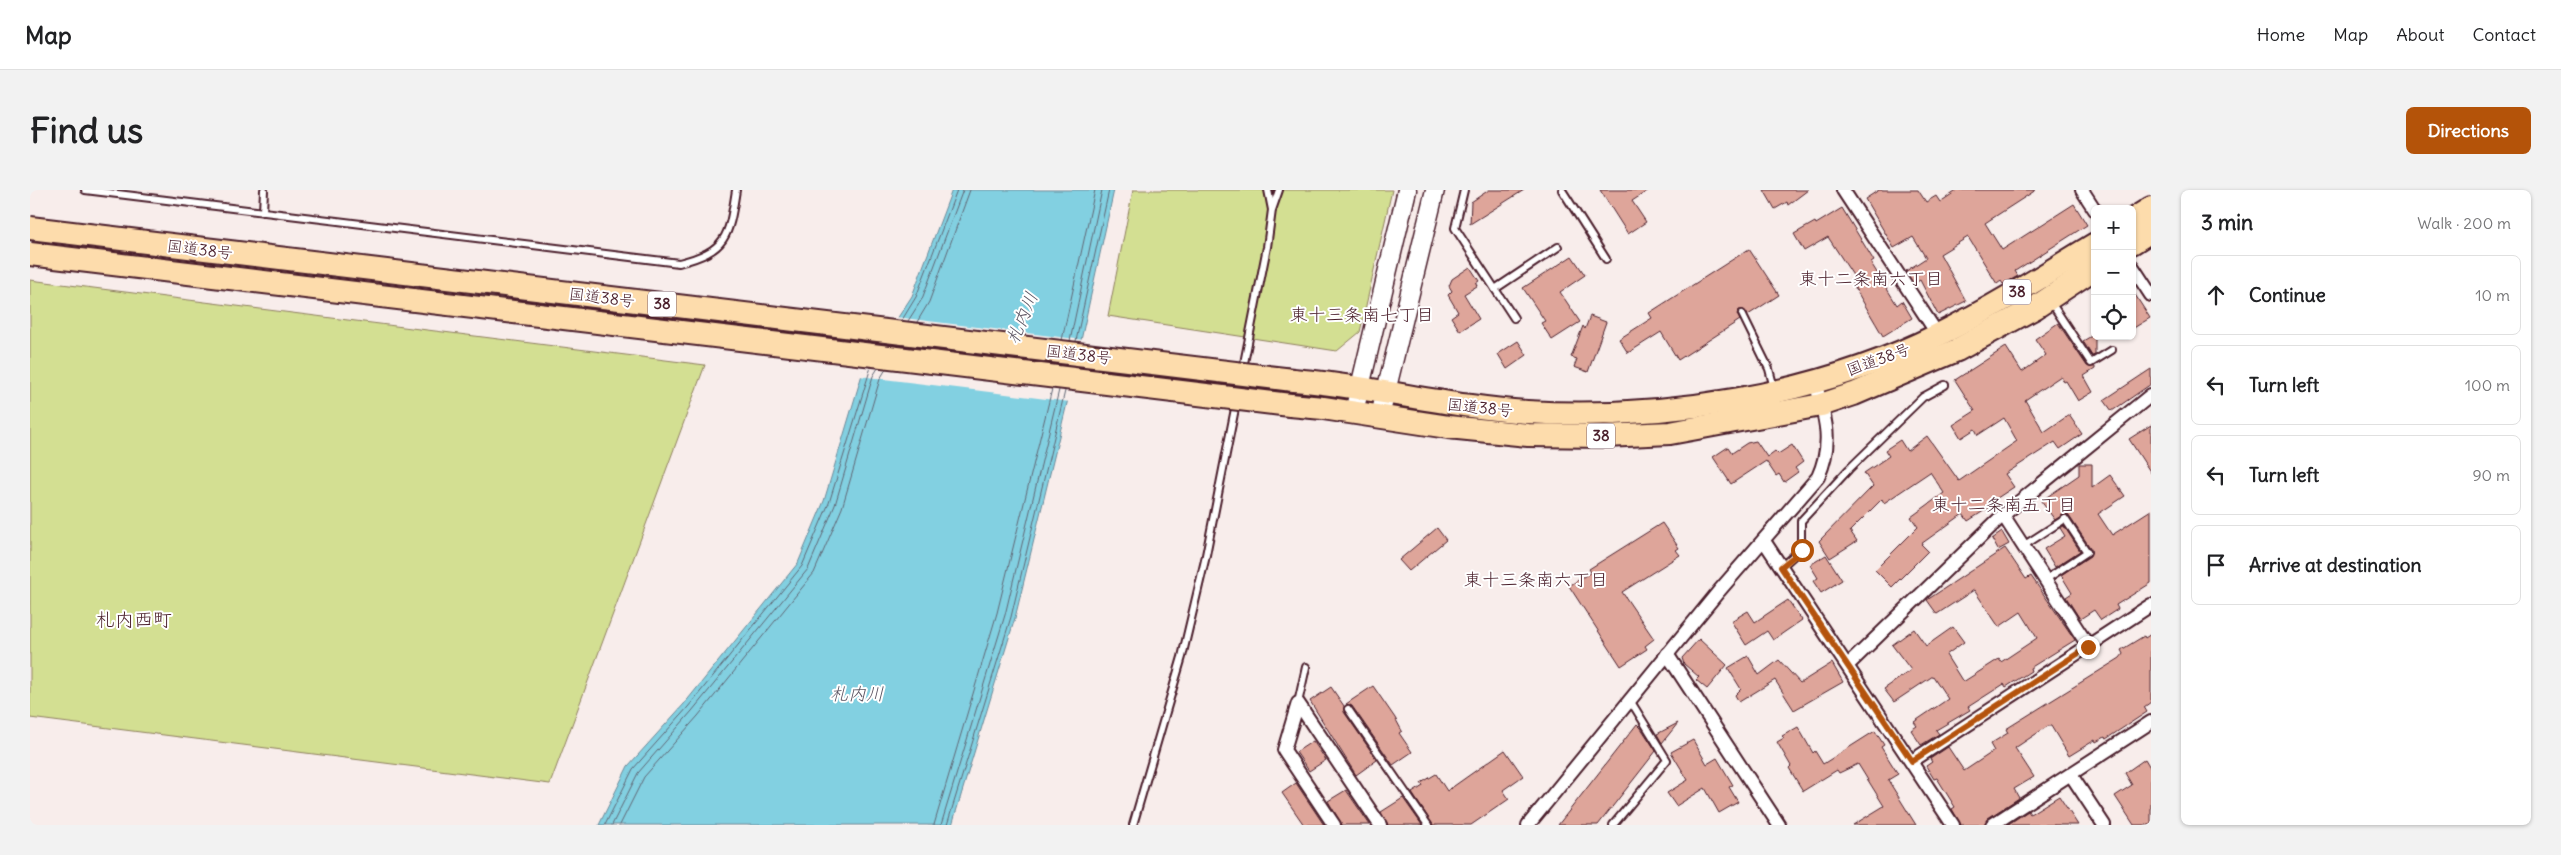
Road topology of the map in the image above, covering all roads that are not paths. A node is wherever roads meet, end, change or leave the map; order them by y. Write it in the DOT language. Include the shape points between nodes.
graph roads {
  1 [pos="85,190"];
  2 [pos="264,190"];
  3 [pos="736,190"];
  4 [pos="1268,190"];
  5 [pos="1279,190"];
  6 [pos="1407,190"];
  7 [pos="1435,190"];
  8 [pos="1464,190"];
  9 [pos="1562,190"];
  10 [pos="1843,190"];
  11 [pos="2082,190"];
  12 [pos="2092,205"];
  13 [pos="2151,208"];
  14 [pos="1272,210"];
  15 [pos="263,212"];
  16 [pos="2136,217"];
  17 [pos="30,228"];
  18 [pos="2151,231"];
  19 [pos="2136,240"];
  20 [pos="1558,247"];
  21 [pos="2091,247"];
  22 [pos="30,254"];
  23 [pos="1606,259"];
  24 [pos="2091,271"];
  25 [pos="2136,272"];
  26 [pos="1495,289"];
  27 [pos="2151,295"];
  28 [pos="2049,298"];
  29 [pos="1742,314"];
  30 [pos="1514,318"];
  31 [pos="1937,336"];
  32 [pos="1957,350"];
  33 [pos="2112,350"];
  34 [pos="1815,382"];
  35 [pos="1945,385"];
  36 [pos="1360,388"];
  37 [pos="1774,390"];
  38 [pos="1386,394"];
  39 [pos="2151,395"];
  40 [pos="1821,405"];
  41 [pos="1354,412"];
  42 [pos="1380,416"];
  43 [pos="2002,515"];
  44 [pos="1764,541"];
  45 [pos="2023,546"];
  46 [pos="1781,567"];
  47 [pos="2045,580"];
  48 [pos="2151,605"];
  49 [pos="2088,647"];
  50 [pos="1667,654"];
  51 [pos="1848,665"];
  52 [pos="1306,666"];
  53 [pos="1630,700"];
  54 [pos="1298,703"];
  55 [pos="1348,709"];
  56 [pos="2149,727"];
  57 [pos="1912,761"];
  58 [pos="2071,775"];
  59 [pos="1132,825"];
  60 [pos="1334,825"];
  61 [pos="1380,825"];
  62 [pos="1428,825"];
  63 [pos="1528,825"];
  64 [pos="1613,825"];
  65 [pos="1779,825"];
  66 [pos="1953,825"];
  67 [pos="1992,825"];
  68 [pos="2104,825"];
  1 -- 15 [label="lane"];
  2 -- 15 [label="lane"];
  3 -- 15 [label="lane" via="730,230 701,258 679,263"];
  4 -- 14 [label="lane"];
  5 -- 14 [label="lane"];
  6 -- 36 [label="street"];
  7 -- 38 [label="street"];
  8 -- 26 [label="lane" via="1455,228"];
  9 -- 23 [label="lane"];
  10 -- 31 [label="street"];
  11 -- 12 [label="street"];
  13 -- 16 [label="highway"];
  14 -- 59 [label="lane" via="1205,560 1182,657"];
  17 -- 36 [label="highway, 国道38号 / 38, bridge"];
  18 -- 19 [label="highway"];
  20 -- 26 [label="lane"];
  21 -- 31 [label="highway, 国道38号 / 38" via="2024,289"];
  22 -- 41 [label="highway, 国道38号 / 38, bridge"];
  24 -- 28 [label="highway, 国道38号 / 38"];
  25 -- 27 [label="street"];
  26 -- 30 [label="lane"];
  28 -- 32 [label="highway, 国道38号 / 38"];
  28 -- 33 [label="lane" via="2091,363"];
  29 -- 37 [label="lane" via="1769,368"];
  31 -- 32 [label="street"];
  31 -- 34 [label="highway, 国道38号 / 38" via="1886,358"];
  32 -- 40 [label="highway, 国道38号 / 38"];
  34 -- 37 [label="highway, 国道38号 / 38"];
  34 -- 40 [label="street"];
  35 -- 46 [label="lane" via="1924,397 1849,468 1802,521 1802,550"];
  36 -- 38 [label="highway, 国道38号 / 38"];
  36 -- 41 [label="street"];
  37 -- 38 [label="highway, 国道38号 / 38" via="1732,400 1658,410 1528,412"];
  38 -- 42 [label="street"];
  39 -- 43 [label="street"];
  40 -- 42 [label="highway, 国道38号 / 38" via="1670,433 1606,436 1528,435"];
  40 -- 44 [label="street" via="1828,444 1826,460 1818,477"];
  41 -- 42 [label="highway, 国道38号 / 38"];
  43 -- 45 [label="street"];
  43 -- 51 [label="street"];
  44 -- 46 [label="street"];
  44 -- 50 [label="street"];
  45 -- 47 [label="street"];
  45 -- 47 [label="lane" via="2065,518 2088,552"];
  46 -- 51 [label="street"];
  47 -- 49 [label="street"];
  48 -- 49 [label="street"];
  49 -- 57 [label="street"];
  50 -- 53 [label="street"];
  50 -- 65 [label="street"];
  51 -- 57 [label="street"];
  52 -- 54 [label="lane"];
  53 -- 63 [label="street"];
  53 -- 64 [label="lane" via="1667,760"];
  54 -- 60 [label="street" via="1284,750"];
  54 -- 61 [label="street"];
  55 -- 62 [label="lane"];
  56 -- 58 [label="street"];
  57 -- 66 [label="street"];
  58 -- 67 [label="street"];
  58 -- 68 [label="street"];
}
